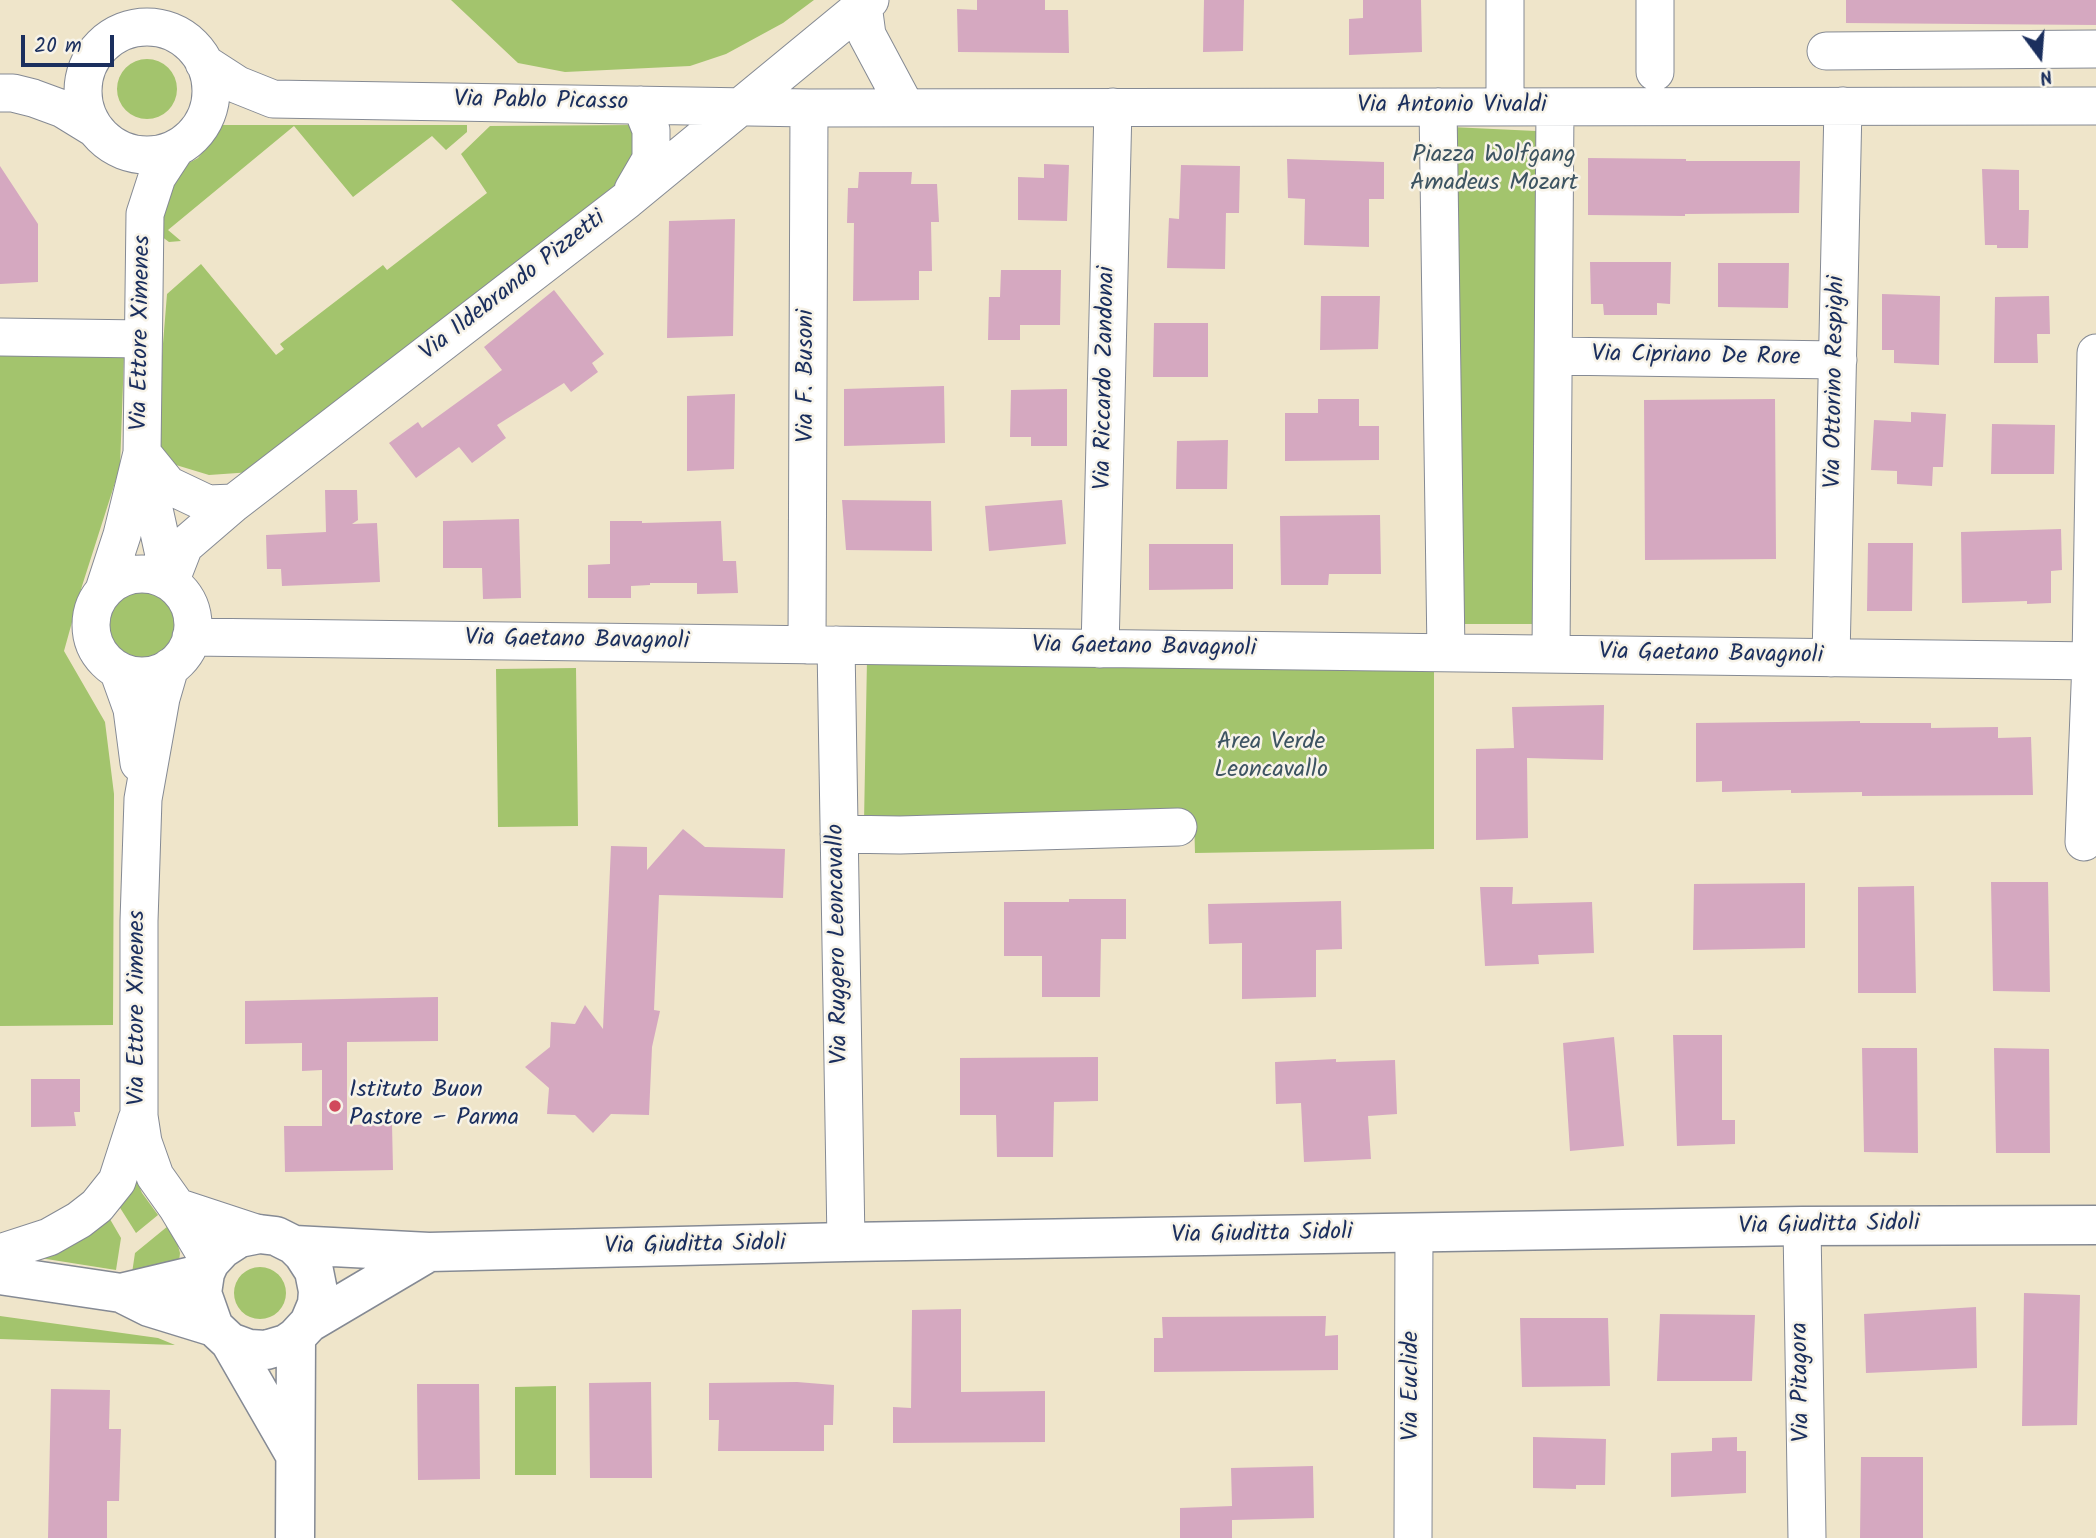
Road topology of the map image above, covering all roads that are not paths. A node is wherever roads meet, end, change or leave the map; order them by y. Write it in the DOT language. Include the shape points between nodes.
graph roads {
  1 [pos="1505,0"];
  2 [pos="1655,0"];
  3 [pos="866,3"];
  4 [pos="144,14"];
  5 [pos="2096,49"];
  6 [pos="1826,51"];
  7 [pos="95,54"];
  8 [pos="204,63"];
  9 [pos="1656,72"];
  10 [pos="6,93"];
  11 [pos="273,99"];
  12 [pos="641,105"];
  13 [pos="1843,106"];
  14 [pos="2096,106"];
  15 [pos="741,107"];
  16 [pos="1113,107"];
  17 [pos="1438,107"];
  18 [pos="1505,107"];
  19 [pos="1556,107"];
  20 [pos="809,108"];
  21 [pos="906,108"];
  22 [pos="105,138"];
  23 [pos="187,139"];
  24 [pos="627,200"];
  25 [pos="145,214"];
  26 [pos="0,337"];
  27 [pos="143,339"];
  28 [pos="2096,353"];
  29 [pos="1554,356"];
  30 [pos="1838,360"];
  31 [pos="142,453"];
  32 [pos="234,503"];
  33 [pos="170,582"];
  34 [pos="104,590"];
  35 [pos="191,638"];
  36 [pos="822,645"];
  37 [pos="1100,649"];
  38 [pos="1446,653"];
  39 [pos="1551,654"];
  40 [pos="1831,657"];
  41 [pos="2093,661"];
  42 [pos="170,667"];
  43 [pos="118,670"];
  44 [pos="143,799"];
  45 [pos="1178,827"];
  46 [pos="839,834"];
  47 [pos="2084,842"];
  48 [pos="139,1108"];
  49 [pos="177,1207"];
  50 [pos="2096,1225"];
  51 [pos="1802,1226"];
  52 [pos="1414,1233"];
  53 [pos="276,1240"];
  54 [pos="846,1242"];
  55 [pos="429,1252"];
  56 [pos="0,1253"];
  57 [pos="208,1268"];
  58 [pos="0,1275"];
  59 [pos="121,1293"];
  60 [pos="303,1330"];
  61 [pos="222,1334"];
  62 [pos="296,1458"];
  63 [pos="295,1538"];
  64 [pos="1413,1538"];
  65 [pos="1807,1538"];
  1 -- 18 [label="street"];
  2 -- 9 [label="street"];
  3 -- 15 [label="street, Via Ildebrando Pizzetti"];
  3 -- 21 [label="street" via="867,35"];
  4 -- 7 [label="street, Via Pablo Picasso"];
  4 -- 8 [label="street, Via Pablo Picasso" via="194,48"];
  5 -- 6 [label="street"];
  7 -- 10 [label="street, Via Pablo Picasso" via="75,70"];
  7 -- 22 [label="street" via="82,91 85,111"];
  8 -- 11 [label="street, Via Pablo Picasso" via="238,85"];
  8 -- 23 [label="street" via="209,79 207,114"];
  10 -- 22 [label="street, Via Pablo Picasso" via="63,109"];
  11 -- 12 [label="street, Via Pablo Picasso"];
  11 -- 23 [label="street, Via Pablo Picasso" via="218,116"];
  12 -- 15 [label="street, Via Pablo Picasso"];
  12 -- 24 [label="street" via="651,130 651,159"];
  13 -- 14 [label="street, Via Antonio Vivaldi"];
  13 -- 19 [label="street, Via Antonio Vivaldi"];
  13 -- 30 [label="street, Via Ottorino Respighi"];
  15 -- 20 [label="street, Via Pablo Picasso"];
  15 -- 24 [label="street, Via Ildebrando Pizzetti"];
  16 -- 17 [label="street, Via Antonio Vivaldi"];
  16 -- 21 [label="street, Via Antonio Vivaldi"];
  16 -- 37 [label="street, Via Riccardo Zandonai"];
  17 -- 18 [label="street, Via Antonio Vivaldi"];
  17 -- 38 [label="street"];
  18 -- 19 [label="street, Via Antonio Vivaldi"];
  19 -- 29 [label="street"];
  20 -- 21 [label="street, Via Antonio Vivaldi"];
  20 -- 36 [label="street, Via F. Busoni"];
  22 -- 23 [label="street, Via Pablo Picasso" via="131,154 146,155"];
  22 -- 25 [label="street, Via Ettore Ximenes" via="134,181"];
  23 -- 25 [label="street, Via Ettore Ximenes" via="157,177"];
  24 -- 32 [label="street, Via Ildebrando Pizzetti"];
  25 -- 27 [label="street, Via Ettore Ximenes"];
  26 -- 27 [label="street"];
  27 -- 31 [label="street, Via Ettore Ximenes"];
  28 -- 41 [label="street"];
  29 -- 30 [label="street, Via Cipriano De Rore"];
  29 -- 39 [label="street"];
  30 -- 40 [label="street, Via Ottorino Respighi"];
  31 -- 32 [label="street" via="168,485 208,504"];
  31 -- 33 [label="street, Via Ettore Ximenes"];
  31 -- 34 [label="street, Via Ettore Ximenes"];
  32 -- 33 [label="street, Via Ildebrando Pizzetti" via="184,546"];
  33 -- 34 [label="street" via="157,576 129,575"];
  33 -- 35 [label="street, Via Ettore Ximenes" via="180,590 191,613"];
  34 -- 43 [label="street, Via Ettore Ximenes" via="95,603 91,634 96,649"];
  35 -- 36 [label="street, Via Gaetano Bavagnoli"];
  35 -- 42 [label="street, Via Ettore Ximenes"];
  36 -- 37 [label="street, Via Gaetano Bavagnoli"];
  36 -- 46 [label="street, Via Ruggero Leoncavallo"];
  37 -- 38 [label="street, Via Gaetano Bavagnoli"];
  38 -- 39 [label="street, Via Gaetano Bavagnoli"];
  39 -- 40 [label="street, Via Gaetano Bavagnoli"];
  40 -- 41 [label="street, Via Gaetano Bavagnoli"];
  41 -- 47 [label="street"];
  42 -- 43 [label="street" via="145,676"];
  42 -- 44 [label="street, Via Ettore Ximenes"];
  43 -- 44 [label="street, Via Ettore Ximenes" via="132,709"];
  44 -- 48 [label="street, Via Ettore Ximenes"];
  45 -- 46 [label="street"];
  46 -- 54 [label="street, Via Ruggero Leoncavallo"];
  48 -- 49 [label="street, Via Ettore Ximenes" via="151,1168"];
  48 -- 56 [label="street" via="121,1172 104,1199 49,1237"];
  49 -- 53 [label="street"];
  49 -- 57 [label="street, Via Ettore Ximenes"];
  50 -- 51 [label="street, Via Giuditta Sidoli"];
  51 -- 52 [label="street, Via Giuditta Sidoli"];
  51 -- 65 [label="street, Via Pitagora"];
  52 -- 54 [label="street, Via Giuditta Sidoli"];
  52 -- 64 [label="street, Via Euclide"];
  53 -- 55 [label="street, Via Giuditta Sidoli"];
  53 -- 57 [label="street, Via Giuditta Sidoli" via="239,1238 222,1249"];
  53 -- 60 [label="street" via="303,1254 314,1271 317,1304"];
  54 -- 55 [label="street, Via Giuditta Sidoli"];
  55 -- 60 [label="street, Via Giuditta Sidoli"];
  57 -- 59 [label="street, Via Giuditta Sidoli"];
  57 -- 61 [label="street" via="202,1293"];
  58 -- 59 [label="street, Via Giuditta Sidoli"];
  59 -- 61 [label="street, Via Giuditta Sidoli"];
  60 -- 61 [label="street, Via Giuditta Sidoli" via="286,1344 266,1350 249,1349"];
  60 -- 62 [label="street"];
  61 -- 62 [label="street"];
  62 -- 63 [label="street"];
}
